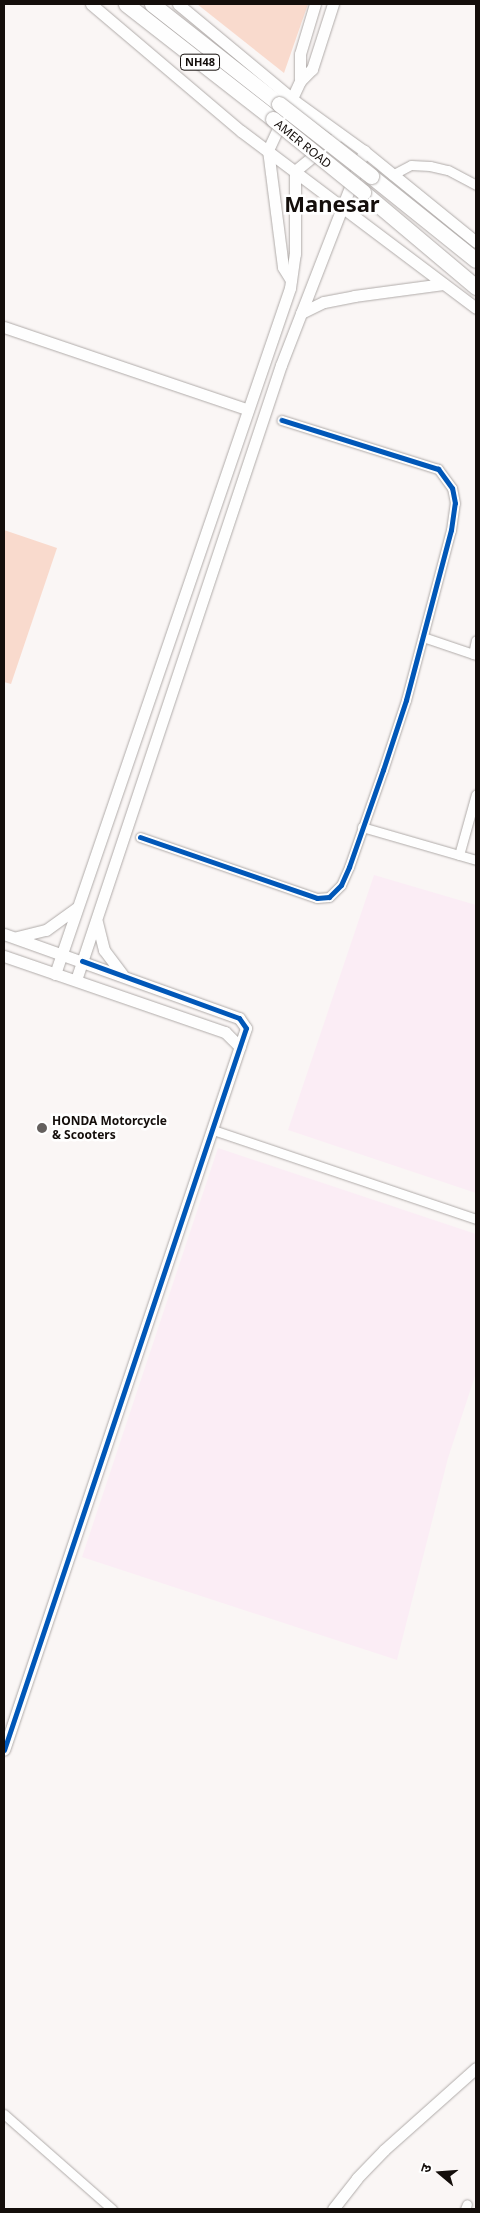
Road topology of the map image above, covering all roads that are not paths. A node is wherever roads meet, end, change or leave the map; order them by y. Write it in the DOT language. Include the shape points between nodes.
graph roads {
  1 [pos="91,4"];
  2 [pos="126,4"];
  3 [pos="152,4"];
  4 [pos="178,4"];
  5 [pos="315,4"];
  6 [pos="333,4"];
  7 [pos="300,80"];
  8 [pos="286,101"];
  9 [pos="340,134"];
  10 [pos="268,150"];
  11 [pos="364,151"];
  12 [pos="295,171"];
  13 [pos="392,175"];
  14 [pos="476,185"];
  15 [pos="341,207"];
  16 [pos="476,242"];
  17 [pos="476,260"];
  18 [pos="291,280"];
  19 [pos="443,284"];
  20 [pos="476,287"];
  21 [pos="476,308"];
  22 [pos="300,313"];
  23 [pos="4,327"];
  24 [pos="246,409"];
  25 [pos="282,420"];
  26 [pos="423,637"];
  27 [pos="476,640"];
  28 [pos="474,654"];
  29 [pos="476,794"];
  30 [pos="362,827"];
  31 [pos="103,833"];
  32 [pos="140,837"];
  33 [pos="122,838"];
  34 [pos="459,856"];
  35 [pos="476,860"];
  36 [pos="77,907"];
  37 [pos="96,918"];
  38 [pos="8,936"];
  39 [pos="62,954"];
  40 [pos="4,956"];
  41 [pos="82,961"];
  42 [pos="55,974"];
  43 [pos="122,975"];
  44 [pos="76,980"];
  45 [pos="240,1047"];
  46 [pos="212,1130"];
  47 [pos="476,1219"];
  48 [pos="4,1750"];
  49 [pos="476,2068"];
  50 [pos="4,2114"];
  51 [pos="112,2209"];
  52 [pos="333,2209"];
  1 -- 10 [label="street" via="241,131"];
  2 -- 20 [label="highway, AMER ROAD / NH48, bridge" via="273,119"];
  3 -- 8 [label="highway, AMER ROAD / NH48"];
  4 -- 8 [label="street"];
  5 -- 7 [label="street" via="298,63"];
  6 -- 7 [label="street" via="312,69"];
  7 -- 8 [label="street"];
  8 -- 9 [label="street"];
  8 -- 10 [label="street"];
  8 -- 17 [label="highway, AMER ROAD / NH48, bridge" via="371,176"];
  9 -- 11 [label="street"];
  9 -- 12 [label="street"];
  10 -- 12 [label="street"];
  10 -- 18 [label="street" via="283,267"];
  11 -- 13 [label="street"];
  11 -- 15 [label="street"];
  12 -- 15 [label="street"];
  12 -- 18 [label="street" via="295,254"];
  13 -- 14 [label="street" via="411,165 430,166 448,170"];
  13 -- 16 [label="street"];
  15 -- 19 [label="street"];
  15 -- 22 [label="street"];
  18 -- 24 [label="street"];
  19 -- 21 [label="street"];
  19 -- 22 [label="street" via="324,302"];
  22 -- 33 [label="street"];
  23 -- 24 [label="street"];
  24 -- 31 [label="street"];
  25 -- 26 [label="street" via="397,454 438,469 447,478 452,488 454,512"];
  26 -- 28 [label="street"];
  26 -- 30 [label="street" via="406,700"];
  27 -- 28 [label="street"];
  29 -- 34 [label="street"];
  30 -- 32 [label="street" via="341,885 329,896 317,898"];
  30 -- 34 [label="street"];
  31 -- 33 [label="street"];
  31 -- 36 [label="street"];
  33 -- 37 [label="street"];
  34 -- 35 [label="street"];
  36 -- 38 [label="street" via="62,922 46,930 28,936"];
  36 -- 39 [label="street"];
  37 -- 41 [label="street"];
  37 -- 43 [label="street" via="104,950"];
  38 -- 39 [label="street"];
  39 -- 41 [label="street"];
  39 -- 42 [label="street"];
  40 -- 42 [label="street"];
  41 -- 43 [label="street"];
  41 -- 44 [label="street"];
  42 -- 44 [label="street"];
  43 -- 45 [label="street" via="239,1018 246,1028"];
  44 -- 45 [label="street" via="224,1032"];
  45 -- 46 [label="street"];
  46 -- 47 [label="street"];
  46 -- 48 [label="street"];
  49 -- 52 [label="street" via="384,2150"];
  50 -- 51 [label="street"];
}
